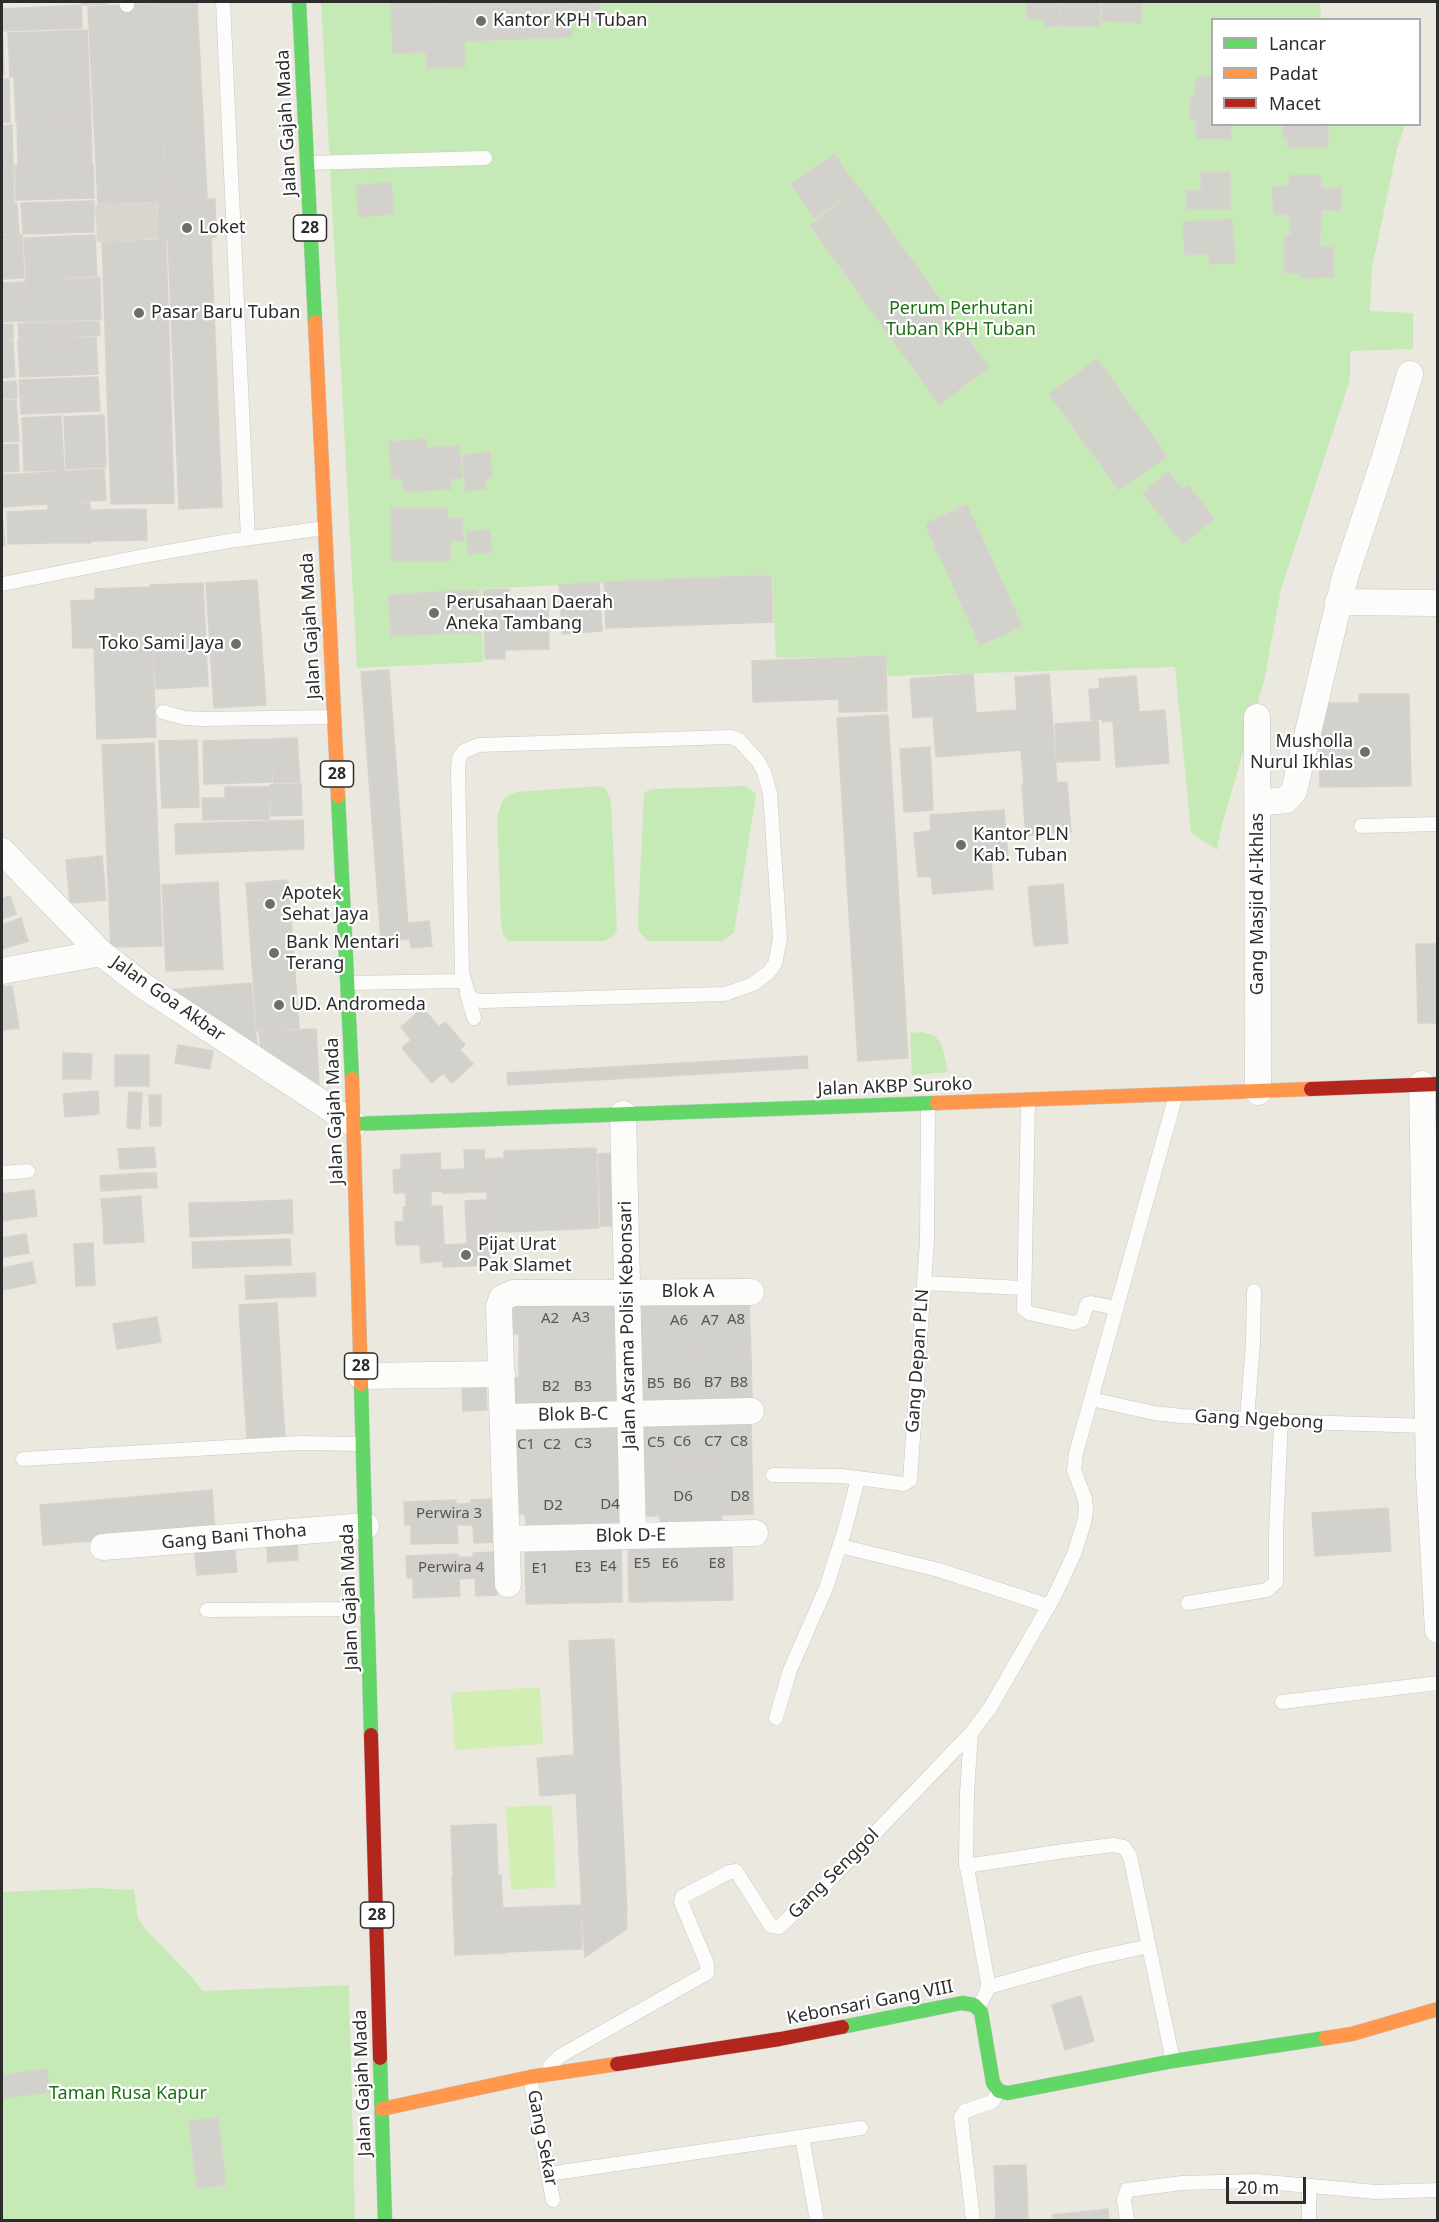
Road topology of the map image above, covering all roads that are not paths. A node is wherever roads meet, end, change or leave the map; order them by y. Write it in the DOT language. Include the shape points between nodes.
graph roads {
  1 [pos="223,2"];
  2 [pos="299,2"];
  3 [pos="485,158"];
  4 [pos="307,163"];
  5 [pos="1410,374"];
  6 [pos="325,528"];
  7 [pos="248,538"];
  8 [pos="2,584"];
  9 [pos="1338,602"];
  10 [pos="1437,603"];
  11 [pos="164,712"];
  12 [pos="334,717"];
  13 [pos="1257,717"];
  14 [pos="1258,803"];
  15 [pos="1437,824"];
  16 [pos="1361,826"];
  17 [pos="2,851"];
  18 [pos="101,953"];
  19 [pos="2,971"];
  20 [pos="347,982"];
  21 [pos="465,985"];
  22 [pos="474,1018"];
  23 [pos="1424,1084"];
  24 [pos="1258,1092"];
  25 [pos="1176,1095"];
  26 [pos="1028,1100"];
  27 [pos="928,1104"];
  28 [pos="623,1114"];
  29 [pos="354,1124"];
  30 [pos="28,1171"];
  31 [pos="2,1173"];
  32 [pos="1431,1203"];
  33 [pos="924,1283"];
  34 [pos="1023,1288"];
  35 [pos="1254,1291"];
  36 [pos="751,1292"];
  37 [pos="628,1293"];
  38 [pos="1117,1308"];
  39 [pos="502,1374"];
  40 [pos="361,1376"];
  41 [pos="1432,1391"];
  42 [pos="1091,1400"];
  43 [pos="751,1411"];
  44 [pos="630,1414"];
  45 [pos="503,1417"];
  46 [pos="1247,1419"];
  47 [pos="1281,1421"];
  48 [pos="1428,1426"];
  49 [pos="363,1444"];
  50 [pos="23,1459"];
  51 [pos="774,1475"];
  52 [pos="858,1478"];
  53 [pos="366,1526"];
  54 [pos="754,1533"];
  55 [pos="633,1536"];
  56 [pos="506,1539"];
  57 [pos="840,1546"];
  58 [pos="103,1547"];
  59 [pos="508,1584"];
  60 [pos="1188,1603"];
  61 [pos="1049,1606"];
  62 [pos="368,1609"];
  63 [pos="207,1610"];
  64 [pos="1437,1630"];
  65 [pos="1437,1683"];
  66 [pos="1281,1702"];
  67 [pos="776,1718"];
  68 [pos="971,1734"];
  69 [pos="966,1866"];
  70 [pos="1149,1946"];
  71 [pos="988,1987"];
  72 [pos="978,2008"];
  73 [pos="1437,2008"];
  74 [pos="1173,2061"];
  75 [pos="549,2074"];
  76 [pos="530,2077"];
  77 [pos="999,2091"];
  78 [pos="382,2109"];
  79 [pos="861,2128"];
  80 [pos="802,2137"];
  81 [pos="548,2174"];
  82 [pos="1309,2186"];
  83 [pos="1437,2190"];
  84 [pos="553,2200"];
  85 [pos="386,2220"];
  86 [pos="817,2220"];
  87 [pos="973,2220"];
  88 [pos="1127,2220"];
  89 [pos="1309,2220"];
  1 -- 7 [label="lane"];
  2 -- 4 [label="main road, Jalan Gajah Mada / 28"];
  3 -- 4 [label="lane"];
  4 -- 6 [label="main road, Jalan Gajah Mada / 28"];
  5 -- 9 [label="street"];
  6 -- 7 [label="lane"];
  6 -- 12 [label="main road, Jalan Gajah Mada / 28"];
  7 -- 8 [label="lane" via="92,564"];
  9 -- 10 [label="street"];
  9 -- 14 [label="street" via="1293,795 1286,800"];
  11 -- 12 [label="lane" via="202,719"];
  12 -- 20 [label="main road, Jalan Gajah Mada / 28"];
  13 -- 14 [label="street, Gang Masjid Al-Ikhlas"];
  14 -- 24 [label="street, Gang Masjid Al-Ikhlas"];
  15 -- 16 [label="lane"];
  17 -- 18 [label="street, Jalan Goa Akbar"];
  18 -- 19 [label="street"];
  18 -- 29 [label="street, Jalan Goa Akbar" via="142,985"];
  20 -- 21 [label="lane"];
  20 -- 29 [label="main road, Jalan Gajah Mada / 28"];
  21 -- 21 [label="lane" via="458,769 464,751 479,745 730,737 739,740 758,761 770,793 780,939 775,964 768,973 753,984 725,994 484,1002 469,996"];
  21 -- 22 [label="lane"];
  23 -- 24 [label="main road, Jalan AKBP Suroko"];
  23 -- 32 [label="street"];
  24 -- 25 [label="main road, Jalan AKBP Suroko"];
  25 -- 26 [label="main road, Jalan AKBP Suroko"];
  25 -- 38 [label="lane"];
  26 -- 27 [label="main road, Jalan AKBP Suroko"];
  26 -- 34 [label="lane"];
  27 -- 28 [label="main road, Jalan AKBP Suroko"];
  27 -- 33 [label="lane, Gang Depan PLN"];
  28 -- 29 [label="main road, Jalan AKBP Suroko"];
  28 -- 37 [label="street, Jalan Asrama Polisi Kebonsari"];
  29 -- 40 [label="main road, Jalan Gajah Mada / 28"];
  30 -- 31 [label="lane"];
  32 -- 41 [label="street"];
  33 -- 34 [label="lane"];
  33 -- 52 [label="lane, Gang Depan PLN" via="910,1480 904,1484"];
  34 -- 38 [label="lane" via="1027,1312 1074,1323 1082,1320 1088,1304"];
  35 -- 46 [label="lane"];
  36 -- 37 [label="street, Blok A"];
  37 -- 39 [label="street, Blok A" via="506,1295 500,1304"];
  37 -- 44 [label="street, Jalan Asrama Polisi Kebonsari"];
  38 -- 42 [label="lane"];
  39 -- 40 [label="street"];
  39 -- 45 [label="street"];
  40 -- 49 [label="main road, Jalan Gajah Mada / 28"];
  41 -- 48 [label="street"];
  42 -- 46 [label="lane, Gang Ngebong" via="1154,1413"];
  42 -- 61 [label="lane" via="1074,1470 1085,1499 1086,1518"];
  43 -- 44 [label="street, Blok B-C"];
  44 -- 45 [label="street, Blok B-C"];
  44 -- 55 [label="street, Jalan Asrama Polisi Kebonsari"];
  45 -- 56 [label="street"];
  46 -- 47 [label="lane, Gang Ngebong"];
  47 -- 48 [label="lane, Gang Ngebong"];
  47 -- 60 [label="lane" via="1276,1582 1267,1590"];
  48 -- 64 [label="street"];
  49 -- 50 [label="lane" via="299,1443"];
  49 -- 53 [label="main road, Jalan Gajah Mada / 28"];
  51 -- 52 [label="lane, Gang Depan PLN"];
  52 -- 57 [label="lane"];
  53 -- 58 [label="street, Gang Bani Thoha"];
  53 -- 62 [label="main road, Jalan Gajah Mada / 28"];
  54 -- 55 [label="street, Blok D-E"];
  55 -- 56 [label="street, Blok D-E"];
  56 -- 59 [label="street"];
  57 -- 61 [label="lane" via="949,1573"];
  57 -- 67 [label="lane" via="790,1670"];
  61 -- 68 [label="lane"];
  62 -- 63 [label="lane"];
  62 -- 78 [label="main road, Jalan Gajah Mada / 28"];
  65 -- 66 [label="lane"];
  68 -- 69 [label="lane"];
  68 -- 75 [label="lane, Gang Senggol" via="778,1927 771,1926 736,1871 682,1897 707,1973 560,2056 552,2063"];
  69 -- 70 [label="lane" via="1121,1845 1130,1856"];
  69 -- 71 [label="lane"];
  70 -- 71 [label="lane"];
  70 -- 74 [label="lane"];
  71 -- 72 [label="lane"];
  72 -- 75 [label="main road, Kebonsari Gang VIII" via="962,2003 780,2039"];
  72 -- 77 [label="main road, Kebonsari Gang VIII" via="983,2017 993,2082"];
  73 -- 74 [label="main road" via="1352,2034"];
  74 -- 77 [label="main road" via="1017,2092"];
  75 -- 76 [label="main road, Kebonsari Gang VIII"];
  76 -- 78 [label="main road, Kebonsari Gang VIII"];
  76 -- 81 [label="lane, Gang Sekar"];
  77 -- 87 [label="lane" via="992,2102 965,2111 961,2117"];
  78 -- 85 [label="main road, Jalan Gajah Mada / 28"];
  79 -- 80 [label="lane"];
  80 -- 81 [label="lane"];
  80 -- 86 [label="lane"];
  81 -- 84 [label="lane, Gang Sekar"];
  82 -- 83 [label="lane" via="1376,2192"];
  82 -- 88 [label="lane" via="1221,2181 1132,2188 1125,2196"];
  82 -- 89 [label="lane"];
}
